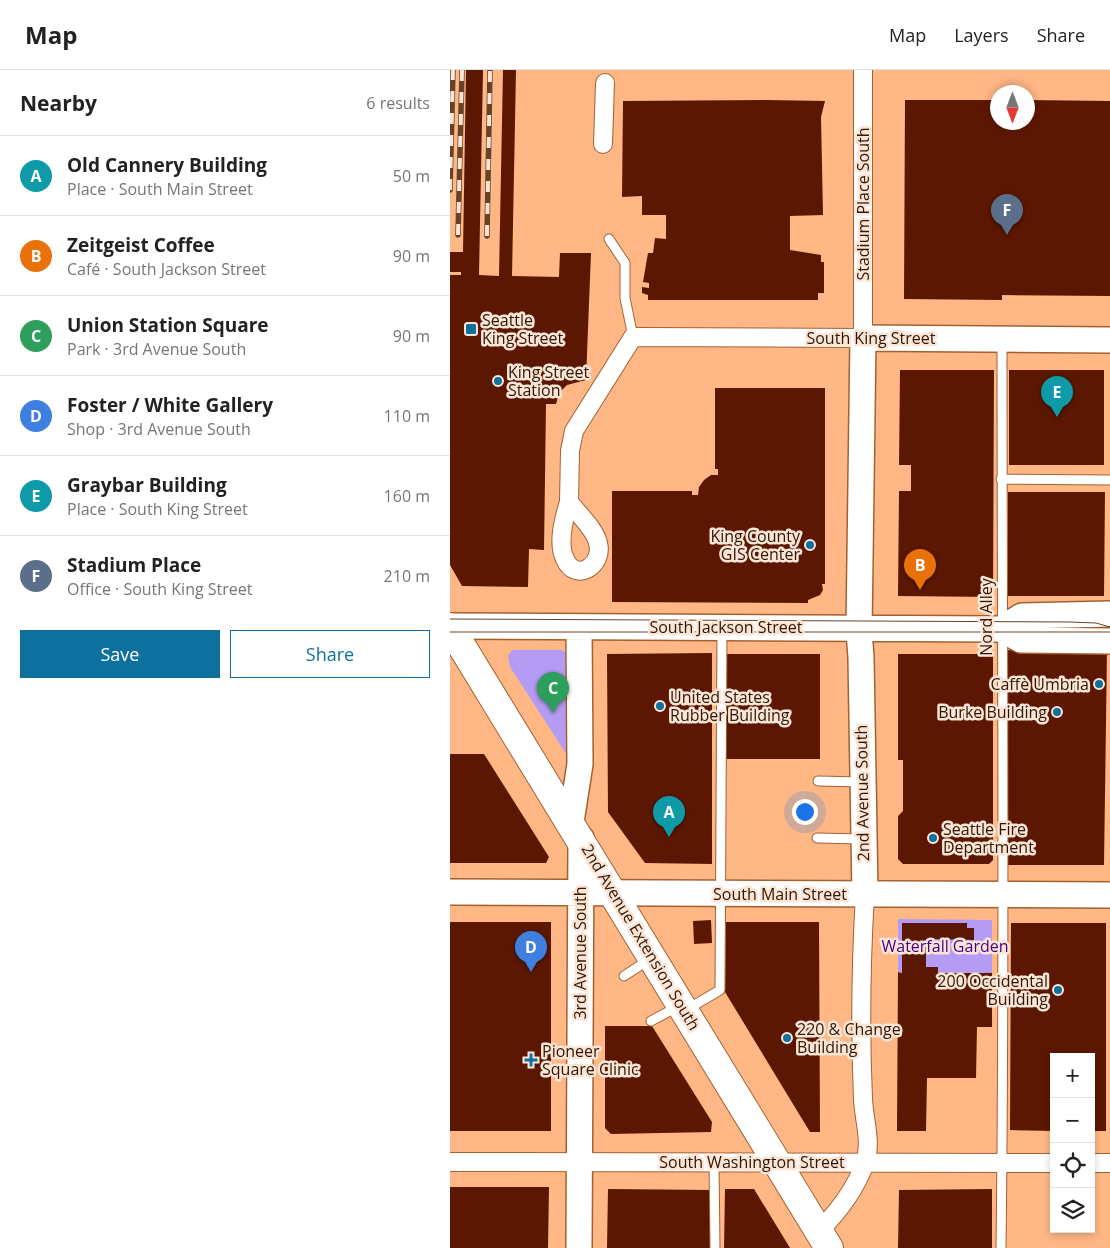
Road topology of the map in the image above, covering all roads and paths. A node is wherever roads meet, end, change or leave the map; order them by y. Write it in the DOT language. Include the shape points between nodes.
graph roads {
  1 [pos="864,70"];
  2 [pos="604,83"];
  3 [pos="603,144"];
  4 [pos="610,239"];
  5 [pos="633,338"];
  6 [pos="863,338"];
  7 [pos="1002,339"];
  8 [pos="1110,340"];
  9 [pos="1001,479"];
  10 [pos="1110,480"];
  11 [pos="569,502"];
  12 [pos="1110,614"];
  13 [pos="450,627"];
  14 [pos="579,627"];
  15 [pos="722,627"];
  16 [pos="859,628"];
  17 [pos="1001,629"];
  18 [pos="1110,640"];
  19 [pos="818,781"];
  20 [pos="862,782"];
  21 [pos="576,830"];
  22 [pos="817,838"];
  23 [pos="863,839"];
  24 [pos="450,892"];
  25 [pos="581,893"];
  26 [pos="614,893"];
  27 [pos="721,894"];
  28 [pos="865,894"];
  29 [pos="1005,895"];
  30 [pos="1110,895"];
  31 [pos="653,958"];
  32 [pos="624,976"];
  33 [pos="683,1008"];
  34 [pos="651,1021"];
  35 [pos="580,1161"];
  36 [pos="776,1161"];
  37 [pos="450,1162"];
  38 [pos="714,1162"];
  39 [pos="865,1162"];
  40 [pos="1003,1162"];
  41 [pos="1050,1163"];
  42 [pos="1095,1163"];
  43 [pos="1110,1163"];
  44 [pos="824,1240"];
  45 [pos="579,1248"];
  46 [pos="715,1248"];
  47 [pos="1001,1248"];
  1 -- 6 [label="street, Stadium Place South"];
  2 -- 3 [label="street"];
  4 -- 5 [label="lane" via="625,263 625,298"];
  5 -- 6 [label="street, South King Street"];
  5 -- 11 [label="street" via="574,431 570,451"];
  6 -- 7 [label="street, South King Street"];
  6 -- 16 [label="street, 2nd Avenue South"];
  7 -- 8 [label="street, South King Street"];
  7 -- 9 [label="lane, Nord Alley"];
  9 -- 10 [label="lane"];
  9 -- 17 [label="lane, Nord Alley"];
  12 -- 17 [label="street" via="1022,616"];
  13 -- 14 [label="street, South Jackson Street"];
  13 -- 21 [label="main road, 2nd Avenue Extension South"];
  14 -- 15 [label="street, South Jackson Street"];
  14 -- 21 [label="street, 3rd Avenue South" via="580,764"];
  15 -- 16 [label="street, South Jackson Street"];
  15 -- 27 [label="lane"];
  16 -- 17 [label="street, South Jackson Street"];
  16 -- 20 [label="street, 2nd Avenue South"];
  17 -- 18 [label="street, South Jackson Street" via="1021,640"];
  17 -- 29 [label="lane, Nord Alley"];
  19 -- 20 [label="lane"];
  20 -- 23 [label="street, 2nd Avenue South"];
  21 -- 25 [label="street, 3rd Avenue South"];
  21 -- 26 [label="main road, 2nd Avenue Extension South"];
  22 -- 23 [label="lane"];
  23 -- 28 [label="street, 2nd Avenue South"];
  24 -- 25 [label="street, South Main Street"];
  25 -- 26 [label="street, South Main Street"];
  25 -- 35 [label="street, 3rd Avenue South"];
  26 -- 27 [label="street, South Main Street"];
  26 -- 31 [label="main road, 2nd Avenue Extension South"];
  27 -- 28 [label="street, South Main Street"];
  27 -- 33 [label="lane" via="720,990"];
  28 -- 29 [label="street, South Main Street"];
  28 -- 39 [label="street, 2nd Avenue South" via="862,928 863,1102 868,1138"];
  29 -- 30 [label="street, South Main Street"];
  29 -- 40 [label="lane, Nord Alley"];
  31 -- 32 [label="lane"];
  31 -- 33 [label="main road, 2nd Avenue Extension South"];
  33 -- 34 [label="lane"];
  33 -- 36 [label="main road, 2nd Avenue Extension South"];
  35 -- 37 [label="street, South Washington Street"];
  35 -- 38 [label="street, South Washington Street"];
  35 -- 45 [label="street, 3rd Avenue South"];
  36 -- 38 [label="street, South Washington Street"];
  36 -- 39 [label="street, South Washington Street"];
  36 -- 44 [label="main road, 2nd Avenue Extension South"];
  38 -- 46 [label="lane"];
  39 -- 40 [label="street, South Washington Street"];
  39 -- 44 [label="street, 2nd Avenue South"];
  40 -- 41 [label="street, South Washington Street"];
  40 -- 47 [label="lane, Nord Alley"];
  42 -- 43 [label="street"];
}
